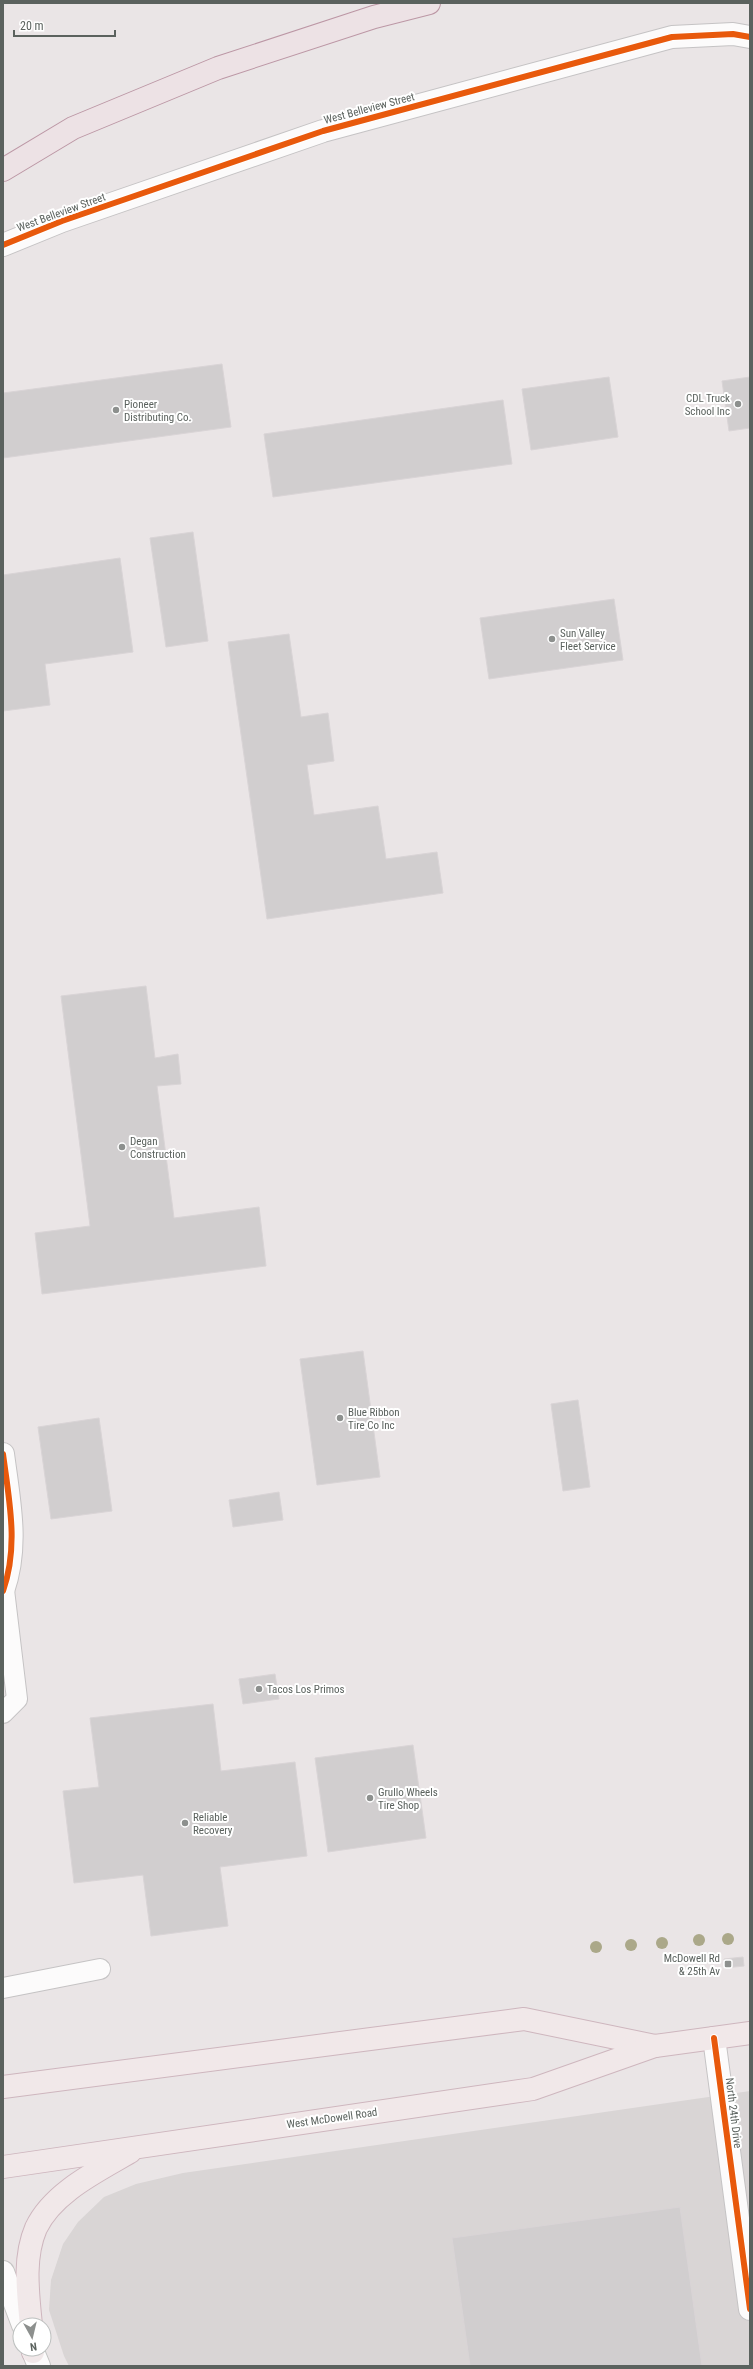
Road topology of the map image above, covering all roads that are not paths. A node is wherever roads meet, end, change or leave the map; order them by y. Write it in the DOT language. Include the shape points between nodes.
graph roads {
  1 [pos="429,3"];
  2 [pos="750,37"];
  3 [pos="3,170"];
  4 [pos="3,245"];
  5 [pos="3,1454"];
  6 [pos="3,1590"];
  7 [pos="3,1713"];
  8 [pos="100,1969"];
  9 [pos="3,1988"];
  10 [pos="750,2033"];
  11 [pos="714,2038"];
  12 [pos="655,2046"];
  13 [pos="3,2087"];
  14 [pos="137,2147"];
  15 [pos="3,2166"];
  16 [pos="3,2272"];
  17 [pos="750,2309"];
  18 [pos="20,2317"];
  19 [pos="31,2317"];
  1 -- 3 [label="highway" via="374,17 218,68 73,128"];
  2 -- 4 [label="street, West Belleview Street" via="733,34 672,37 322,131 62,221"];
  5 -- 6 [label="street" via="13,1527 10,1560"];
  6 -- 7 [label="lane" via="17,1699"];
  8 -- 9 [label="lane"];
  10 -- 11 [label="main road, West McDowell Road"];
  11 -- 12 [label="main road, West McDowell Road"];
  11 -- 17 [label="street, North 24th Drive"];
  12 -- 13 [label="main road, West McDowell Road" via="524,2019"];
  12 -- 14 [label="main road, West McDowell Road" via="533,2089"];
  14 -- 15 [label="main road, West McDowell Road"];
  14 -- 19 [label="main road" via="64,2194 36,2228 28,2262"];
  16 -- 18 [label="street"];
}
